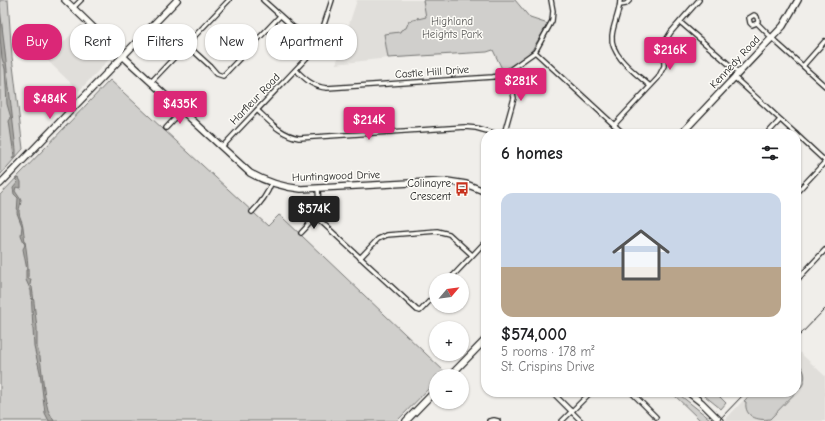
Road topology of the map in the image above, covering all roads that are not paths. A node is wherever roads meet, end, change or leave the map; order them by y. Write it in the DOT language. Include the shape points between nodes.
graph roads {
  1 [pos="65,0"];
  2 [pos="81,0"];
  3 [pos="177,0"];
  4 [pos="229,0"];
  5 [pos="263,0"];
  6 [pos="332,0"];
  7 [pos="551,0"];
  8 [pos="620,0"];
  9 [pos="630,0"];
  10 [pos="699,0"];
  11 [pos="798,0"];
  12 [pos="620,5"];
  13 [pos="73,8"];
  14 [pos="280,16"];
  15 [pos="680,22"];
  16 [pos="757,23"];
  17 [pos="90,24"];
  18 [pos="289,24"];
  19 [pos="324,24"];
  20 [pos="197,33"];
  21 [pos="772,38"];
  22 [pos="825,41"];
  23 [pos="535,52"];
  24 [pos="125,54"];
  25 [pos="197,54"];
  26 [pos="125,58"];
  27 [pos="119,60"];
  28 [pos="171,60"];
  29 [pos="305,60"];
  30 [pos="803,66"];
  31 [pos="296,70"];
  32 [pos="504,74"];
  33 [pos="737,76"];
  34 [pos="151,82"];
  35 [pos="650,86"];
  36 [pos="825,86"];
  37 [pos="257,110"];
  38 [pos="182,111"];
  39 [pos="780,120"];
  40 [pos="614,125"];
  41 [pos="166,128"];
  42 [pos="481,129"];
  43 [pos="505,129"];
  44 [pos="618,129"];
  45 [pos="686,129"];
  46 [pos="772,129"];
  47 [pos="790,129"];
  48 [pos="801,139"];
  49 [pos="222,147"];
  50 [pos="825,161"];
  51 [pos="0,184"];
  52 [pos="271,184"];
  53 [pos="801,187"];
  54 [pos="318,188"];
  55 [pos="481,190"];
  56 [pos="252,212"];
  57 [pos="315,216"];
  58 [pos="300,234"];
  59 [pos="481,246"];
  60 [pos="825,250"];
  61 [pos="472,255"];
  62 [pos="360,258"];
  63 [pos="455,273"];
  64 [pos="801,276"];
  65 [pos="429,302"];
  66 [pos="481,344"];
  67 [pos="457,369"];
  68 [pos="429,397"];
  69 [pos="557,397"];
  70 [pos="586,397"];
  71 [pos="636,397"];
  72 [pos="694,397"];
  73 [pos="571,412"];
  74 [pos="656,417"];
  75 [pos="406,421"];
  76 [pos="489,421"];
  77 [pos="498,421"];
  78 [pos="562,421"];
  79 [pos="581,421"];
  80 [pos="720,421"];
  1 -- 13 [label="street, Huntingwood Drive"];
  2 -- 13 [label="street"];
  3 -- 24 [label="street"];
  4 -- 20 [label="street"];
  5 -- 14 [label="street"];
  6 -- 19 [label="street, Harfleur Road"];
  7 -- 23 [label="street, Castle Hill Drive" via="554,11 552,21"];
  8 -- 12 [label="street"];
  9 -- 12 [label="street"];
  10 -- 15 [label="street"];
  11 -- 21 [label="street, Kennedy Road" via="783,26"];
  12 -- 35 [label="street" via="612,36 614,51"];
  13 -- 17 [label="street, Huntingwood Drive"];
  14 -- 18 [label="street"];
  14 -- 25 [label="street" via="223,76 217,74"];
  15 -- 33 [label="street"];
  15 -- 35 [label="street" via="666,40 664,66"];
  16 -- 21 [label="street"];
  21 -- 30 [label="street"];
  21 -- 33 [label="street, Kennedy Road"];
  22 -- 30 [label="street"];
  23 -- 32 [label="street, Castle Hill Drive"];
  23 -- 40 [label="street"];
  26 -- 34 [label="street, Huntingwood Drive"];
  27 -- 51 [label="street"];
  28 -- 34 [label="street"];
  29 -- 31 [label="street, Harfleur Road"];
  30 -- 36 [label="street"];
  31 -- 32 [label="street, Castle Hill Drive" via="311,84 321,88 486,78"];
  31 -- 37 [label="street, Harfleur Road"];
  32 -- 43 [label="street" via="514,98"];
  33 -- 39 [label="street"];
  33 -- 45 [label="street, Kennedy Road"];
  34 -- 38 [label="street, Huntingwood Drive"];
  35 -- 40 [label="street"];
  37 -- 42 [label="street" via="282,133 299,138 465,127"];
  37 -- 49 [label="street, Harfleur Road"];
  38 -- 41 [label="street"];
  38 -- 49 [label="street, Huntingwood Drive"];
  39 -- 46 [label="street"];
  39 -- 47 [label="street"];
  40 -- 44 [label="street"];
  48 -- 50 [label="street"];
  49 -- 52 [label="street, Huntingwood Drive" via="250,172"];
  50 -- 53 [label="street"];
  52 -- 54 [label="street, Huntingwood Drive" via="301,189"];
  52 -- 56 [label="street" via="269,191"];
  54 -- 55 [label="street, Huntingwood Drive" via="447,181"];
  54 -- 57 [label="street" via="319,198"];
  57 -- 58 [label="street"];
  57 -- 62 [label="street"];
  59 -- 61 [label="street"];
  60 -- 64 [label="street"];
  61 -- 62 [label="street" via="449,234 437,231 387,235 378,239"];
  61 -- 63 [label="street"];
  62 -- 65 [label="street" via="417,310 420,311"];
  66 -- 67 [label="street"];
  68 -- 75 [label="street"];
  69 -- 73 [label="street"];
  70 -- 73 [label="street"];
  71 -- 74 [label="street"];
  72 -- 80 [label="street"];
  73 -- 78 [label="street"];
  73 -- 79 [label="street"];
  76 -- 77 [label="street"];
}
